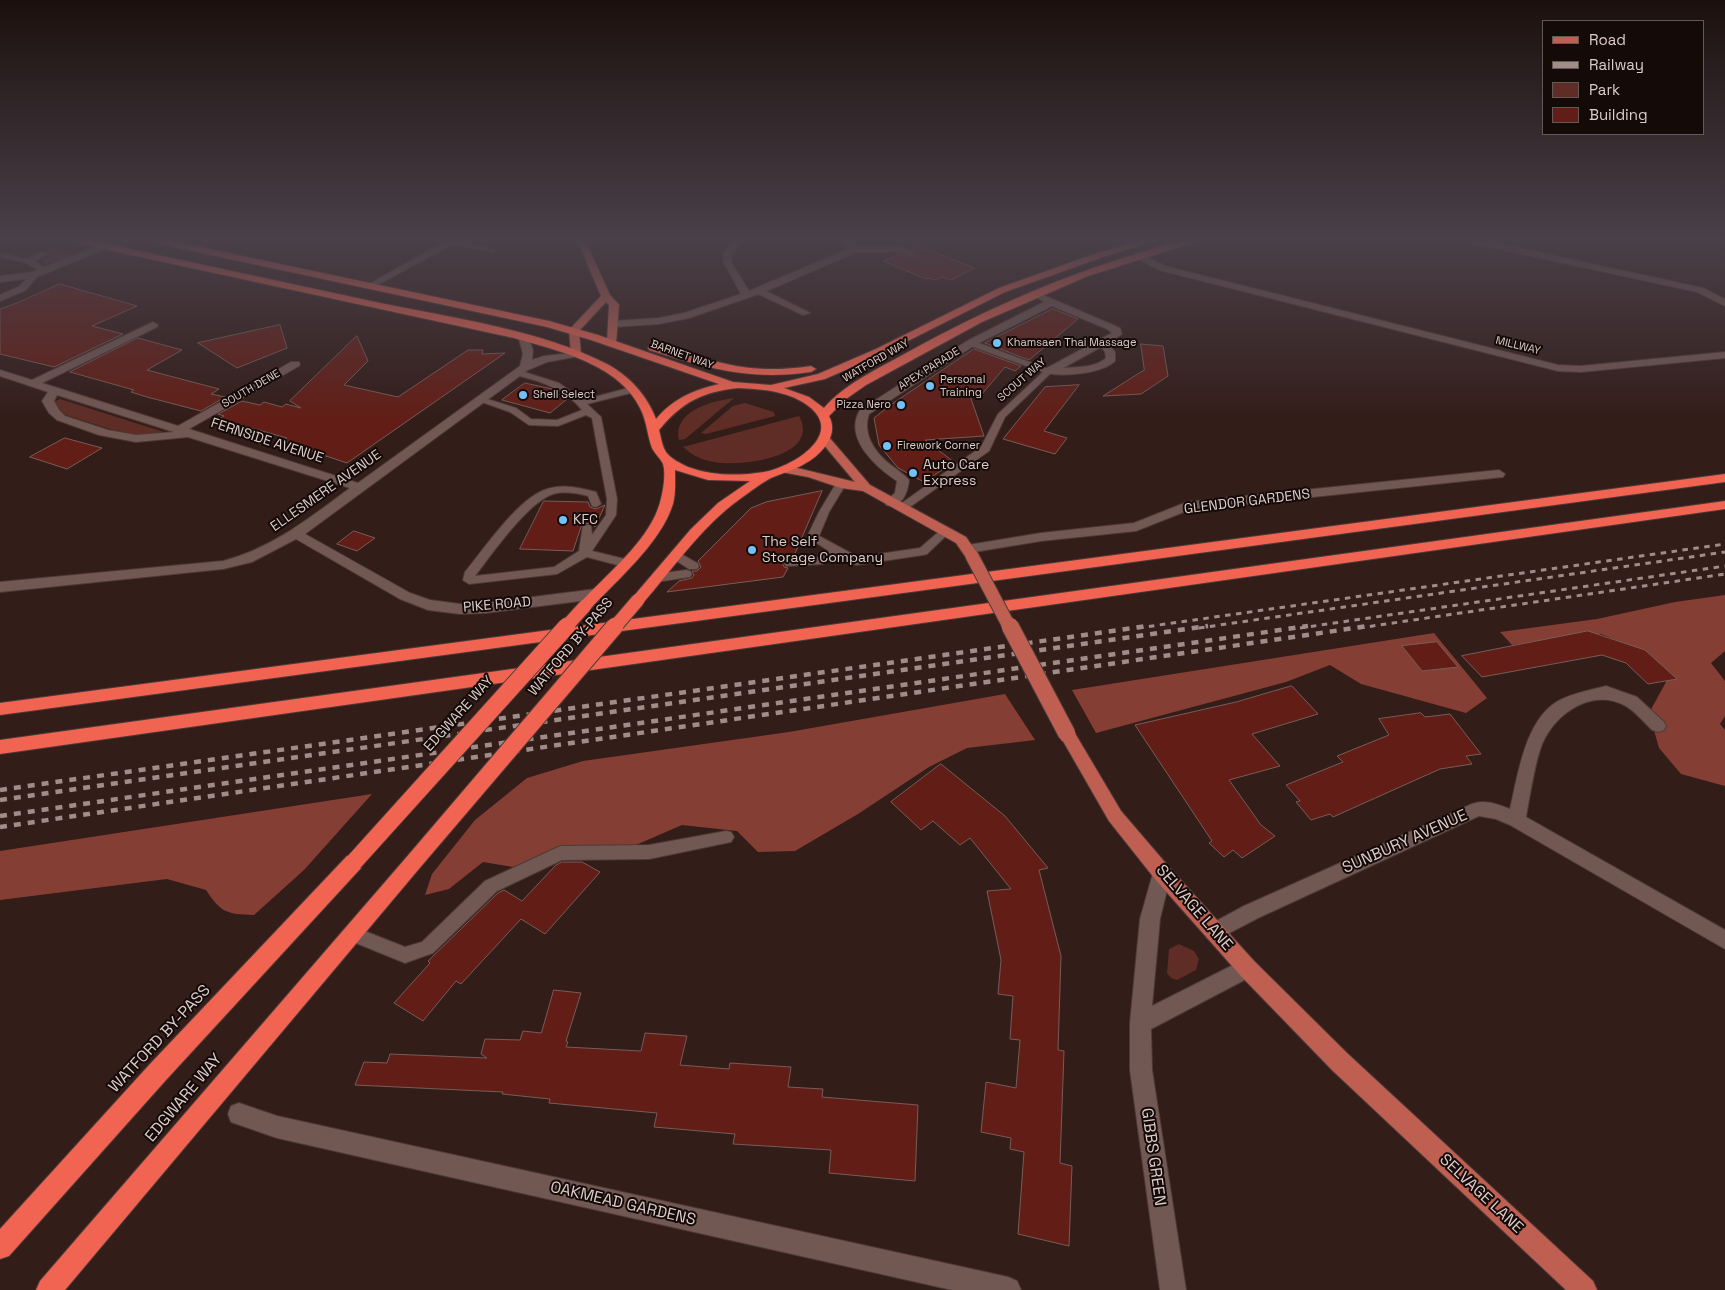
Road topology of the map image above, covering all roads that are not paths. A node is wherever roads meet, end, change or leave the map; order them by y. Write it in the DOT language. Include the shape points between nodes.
graph roads {
  1 [pos="354,300"];
  2 [pos="437,300"];
  3 [pos="602,300"];
  4 [pos="610,300"];
  5 [pos="731,300"];
  6 [pos="780,300"];
  7 [pos="981,300"];
  8 [pos="1018,300"];
  9 [pos="1048,300"];
  10 [pos="1290,300"];
  11 [pos="1052,302"];
  12 [pos="806,313"];
  13 [pos="614,324"];
  14 [pos="153,325"];
  15 [pos="574,330"];
  16 [pos="524,339"];
  17 [pos="612,342"];
  18 [pos="1102,342"];
  19 [pos="971,343"];
  20 [pos="576,354"];
  21 [pos="1725,355"];
  22 [pos="295,364"];
  23 [pos="842,368"];
  24 [pos="521,370"];
  25 [pos="1049,371"];
  26 [pos="0,373"];
  27 [pos="33,383"];
  28 [pos="733,385"];
  29 [pos="772,387"];
  30 [pos="55,390"];
  31 [pos="632,390"];
  32 [pos="481,400"];
  33 [pos="583,408"];
  34 [pos="824,415"];
  35 [pos="181,429"];
  36 [pos="653,430"];
  37 [pos="193,433"];
  38 [pos="824,438"];
  39 [pos="669,462"];
  40 [pos="785,469"];
  41 [pos="1499,474"];
  42 [pos="768,476"];
  43 [pos="1725,478"];
  44 [pos="841,484"];
  45 [pos="359,487"];
  46 [pos="866,488"];
  47 [pos="596,504"];
  48 [pos="897,504"];
  49 [pos="1725,505"];
  50 [pos="586,527"];
  51 [pos="946,531"];
  52 [pos="296,534"];
  53 [pos="837,550"];
  54 [pos="585,553"];
  55 [pos="970,553"];
  56 [pos="676,555"];
  57 [pos="626,563"];
  58 [pos="790,563"];
  59 [pos="656,578"];
  60 [pos="0,587"];
  61 [pos="590,600"];
  62 [pos="0,709"];
  63 [pos="1658,726"];
  64 [pos="0,747"];
  65 [pos="1516,820"];
  66 [pos="726,837"];
  67 [pos="417,858"];
  68 [pos="354,862"];
  69 [pos="1162,873"];
  70 [pos="1214,932"];
  71 [pos="352,934"];
  72 [pos="1725,940"];
  73 [pos="1247,968"];
  74 [pos="1140,1023"];
  75 [pos="239,1114"];
  76 [pos="0,1246"];
  77 [pos="50,1290"];
  78 [pos="1008,1290"];
  79 [pos="1173,1290"];
  80 [pos="1584,1290"];
  1 -- 16 [label="highway"];
  2 -- 15 [label="highway, BARNET WAY"];
  3 -- 15 [label="main road"];
  4 -- 13 [label="main road" via="614,305"];
  5 -- 13 [label="street" via="686,316"];
  6 -- 12 [label="lane"];
  7 -- 23 [label="highway, WATFORD WAY"];
  8 -- 34 [label="highway, WATFORD WAY" via="980,317 860,383 837,399"];
  9 -- 11 [label="street"];
  10 -- 21 [label="street, MILLWAY" via="1558,368 1581,369"];
  11 -- 18 [label="street, SCOUT WAY" via="1116,330 1116,334"];
  11 -- 19 [label="street, APEX PARADE"];
  13 -- 17 [label="main road"];
  14 -- 27 [label="street"];
  15 -- 17 [label="highway, BARNET WAY"];
  15 -- 20 [label="main road"];
  16 -- 20 [label="highway"];
  16 -- 24 [label="street" via="528,360"];
  17 -- 23 [label="highway" via="638,343 741,372 784,374"];
  17 -- 28 [label="highway, BARNET WAY" via="700,376"];
  18 -- 25 [label="street, SCOUT WAY"];
  18 -- 25 [label="street" via="1111,355 1109,362 1102,367"];
  19 -- 25 [label="lane"];
  19 -- 48 [label="street, APEX PARADE" via="864,412 860,420 866,447 882,466 903,480"];
  20 -- 24 [label="street, ELLESMERE AVENUE" via="544,359"];
  20 -- 31 [label="highway" via="612,372"];
  22 -- 35 [label="street, SOUTH DENE"];
  23 -- 29 [label="highway, WATFORD WAY" via="821,377"];
  24 -- 32 [label="street, ELLESMERE AVENUE"];
  24 -- 33 [label="lane" via="548,380 577,398"];
  25 -- 48 [label="lane, SCOUT WAY" via="1001,416 985,449"];
  26 -- 27 [label="street, FERNSIDE AVENUE"];
  27 -- 30 [label="street, FERNSIDE AVENUE"];
  28 -- 29 [label="highway"];
  28 -- 36 [label="highway" via="704,391 679,402"];
  29 -- 34 [label="highway" via="812,403"];
  30 -- 35 [label="street, FERNSIDE AVENUE"];
  30 -- 37 [label="street, FERNSIDE AVENUE" via="48,400 60,418 96,430 134,438"];
  31 -- 33 [label="lane"];
  31 -- 36 [label="highway" via="645,407"];
  32 -- 33 [label="lane" via="513,410 530,422 558,423"];
  32 -- 45 [label="street, ELLESMERE AVENUE"];
  33 -- 54 [label="lane" via="596,417 612,499 611,515"];
  34 -- 38 [label="highway" via="827,427"];
  35 -- 37 [label="street, FERNSIDE AVENUE"];
  36 -- 39 [label="highway" via="657,451"];
  37 -- 45 [label="street, FERNSIDE AVENUE"];
  38 -- 40 [label="highway" via="812,454"];
  38 -- 46 [label="main road, SELVAGE LANE"];
  39 -- 42 [label="highway" via="702,474 728,478"];
  39 -- 57 [label="highway, WATFORD BY-PASS" via="666,507 658,524"];
  40 -- 42 [label="highway"];
  40 -- 44 [label="main road, SELVAGE LANE"];
  41 -- 55 [label="street, GLENDOR GARDENS" via="1187,506 1136,527 1041,537"];
  42 -- 56 [label="highway, WATFORD BY-PASS" via="723,506"];
  43 -- 62 [label="highway"];
  44 -- 46 [label="main road, SELVAGE LANE"];
  44 -- 53 [label="lane" via="813,536"];
  45 -- 52 [label="street, ELLESMERE AVENUE"];
  46 -- 48 [label="main road, SELVAGE LANE"];
  47 -- 54 [label="lane" via="592,494 569,489 546,493 527,506 469,575 470,580 557,570"];
  48 -- 51 [label="main road, SELVAGE LANE"];
  49 -- 64 [label="highway"];
  50 -- 54 [label="lane"];
  51 -- 53 [label="lane" via="923,551 856,561"];
  51 -- 55 [label="main road, SELVAGE LANE" via="961,540"];
  52 -- 60 [label="street, ELLESMERE AVENUE" via="246,559 223,565"];
  52 -- 61 [label="street, PIKE ROAD" via="405,596 428,605 460,609"];
  53 -- 58 [label="lane" via="823,560"];
  54 -- 57 [label="lane"];
  55 -- 69 [label="main road, SELVAGE LANE, bridge" via="1066,734 1115,816"];
  56 -- 59 [label="highway, WATFORD BY-PASS"];
  56 -- 59 [label="lane" via="689,570"];
  57 -- 61 [label="highway, WATFORD BY-PASS"];
  59 -- 67 [label="highway, WATFORD BY-PASS, bridge"];
  61 -- 68 [label="highway, EDGWARE WAY, bridge"];
  63 -- 65 [label="street" via="1631,701 1606,692 1561,707 1544,725 1534,744"];
  65 -- 70 [label="street, SUNBURY AVENUE" via="1501,812 1478,809 1251,912"];
  65 -- 72 [label="street, SUNBURY AVENUE"];
  66 -- 71 [label="lane" via="649,852 561,853 491,886 427,948 405,955"];
  67 -- 71 [label="highway, EDGWARE WAY"];
  68 -- 76 [label="highway, WATFORD BY-PASS"];
  69 -- 70 [label="main road, SELVAGE LANE"];
  69 -- 74 [label="street, GIBBS GREEN" via="1150,919"];
  70 -- 73 [label="main road, SELVAGE LANE"];
  71 -- 77 [label="highway, EDGWARE WAY"];
  73 -- 74 [label="street"];
  73 -- 80 [label="main road, SELVAGE LANE" via="1340,1062"];
  74 -- 79 [label="street, GIBBS GREEN" via="1141,1070"];
  75 -- 78 [label="street, OAKMEAD GARDENS" via="287,1129"];
}
